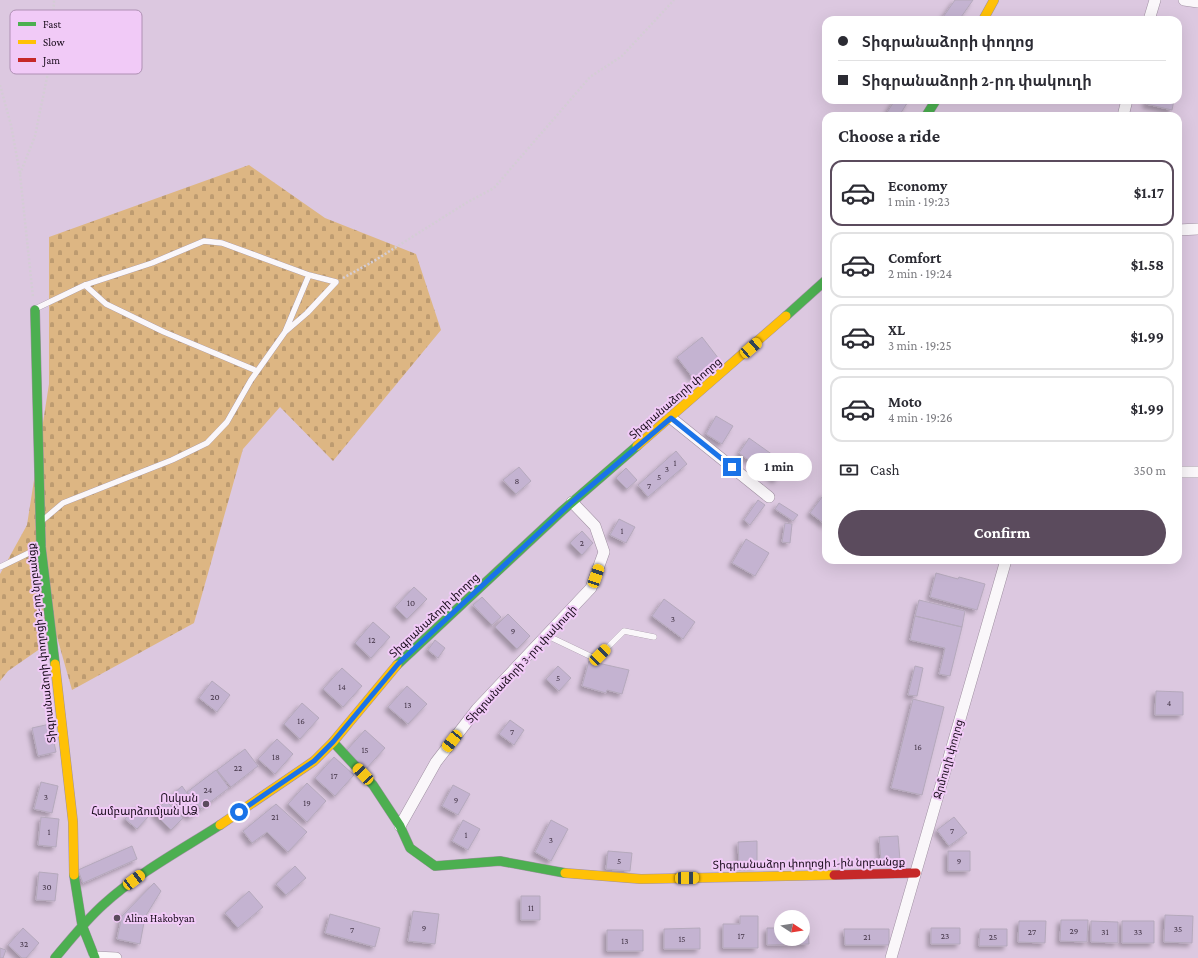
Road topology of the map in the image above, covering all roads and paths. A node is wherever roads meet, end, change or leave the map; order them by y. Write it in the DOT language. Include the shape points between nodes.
graph roads {
  1 [pos="54,0"];
  2 [pos="674,0"];
  3 [pos="994,0"];
  4 [pos="1184,0"];
  5 [pos="1152,1"];
  6 [pos="1198,2"];
  7 [pos="54,10"];
  8 [pos="985,16"];
  9 [pos="1150,16"];
  10 [pos="48,74"];
  11 [pos="0,85"];
  12 [pos="20,174"];
  13 [pos="1198,229"];
  14 [pos="1182,230"];
  15 [pos="309,275"];
  16 [pos="336,282"];
  17 [pos="85,285"];
  18 [pos="822,288"];
  19 [pos="35,310"];
  20 [pos="286,332"];
  21 [pos="258,371"];
  22 [pos="671,418"];
  23 [pos="1182,472"];
  24 [pos="1198,472"];
  25 [pos="769,497"];
  26 [pos="572,502"];
  27 [pos="42,522"];
  28 [pos="41,547"];
  29 [pos="1005,564"];
  30 [pos="0,567"];
  31 [pos="548,636"];
  32 [pos="654,637"];
  33 [pos="333,742"];
  34 [pos="400,826"];
  35 [pos="916,873"];
  36 [pos="82,925"];
  37 [pos="54,958"];
  38 [pos="95,958"];
  39 [pos="116,958"];
  40 [pos="891,958"];
  1 -- 7 [label="path"];
  2 -- 16 [label="path" via="622,56 590,77 494,188"];
  3 -- 8 [label="street"];
  4 -- 6 [label="street"];
  5 -- 9 [label="street"];
  10 -- 12 [label="path" via="35,136"];
  11 -- 12 [label="path"];
  12 -- 19 [label="path"];
  13 -- 14 [label="street"];
  15 -- 16 [label="lane"];
  15 -- 17 [label="lane" via="222,243 204,241 152,263"];
  15 -- 20 [label="lane"];
  16 -- 20 [label="lane"];
  17 -- 19 [label="lane"];
  17 -- 21 [label="lane" via="106,304 164,332"];
  18 -- 22 [label="street, Տիգրանաձորի փողոց"];
  19 -- 27 [label="street, Տիգրանաձորի փողոցի 2-րդ նրբանցք"];
  20 -- 21 [label="lane"];
  21 -- 27 [label="lane" via="226,422 207,443 172,460 63,503"];
  22 -- 25 [label="street"];
  22 -- 26 [label="street, Տիգրանաձորի փողոց"];
  23 -- 24 [label="street"];
  26 -- 31 [label="street, Տիգրանաձորի 3-րդ փակուղի" via="595,526 604,552 591,588"];
  26 -- 33 [label="street, Տիգրանաձորի փողոց" via="398,664"];
  27 -- 28 [label="street, Տիգրանաձորի փողոցի 2-րդ նրբանցք"];
  28 -- 30 [label="lane"];
  28 -- 36 [label="street, Տիգրանաձորի փողոցի 2-րդ նրբանցք" via="67,759 73,822 74,881"];
  29 -- 35 [label="street, Ջրմուղի փողոց"];
  31 -- 32 [label="lane" via="592,657 600,655 624,631"];
  31 -- 34 [label="street, Տիգրանաձորի 3-րդ փակուղի" via="477,709 436,762"];
  33 -- 34 [label="street, Տիգրանաձոր փողոցի 1-ին նրբանցք" via="373,785"];
  33 -- 36 [label="street, Տիգրանաձորի փողոց" via="314,761 144,873 105,903"];
  34 -- 35 [label="street, Տիգրանաձոր փողոցի 1-ին նրբանցք" via="410,848 435,866 500,861 575,876 641,879"];
  35 -- 40 [label="street, Ջրմուղի փողոց"];
  36 -- 37 [label="street, Տիգրանաձորի փողոց"];
  36 -- 38 [label="street, Տիգրանաձորի փողոցի 2-րդ նրբանցք"];
  38 -- 39 [label="street"];
}
